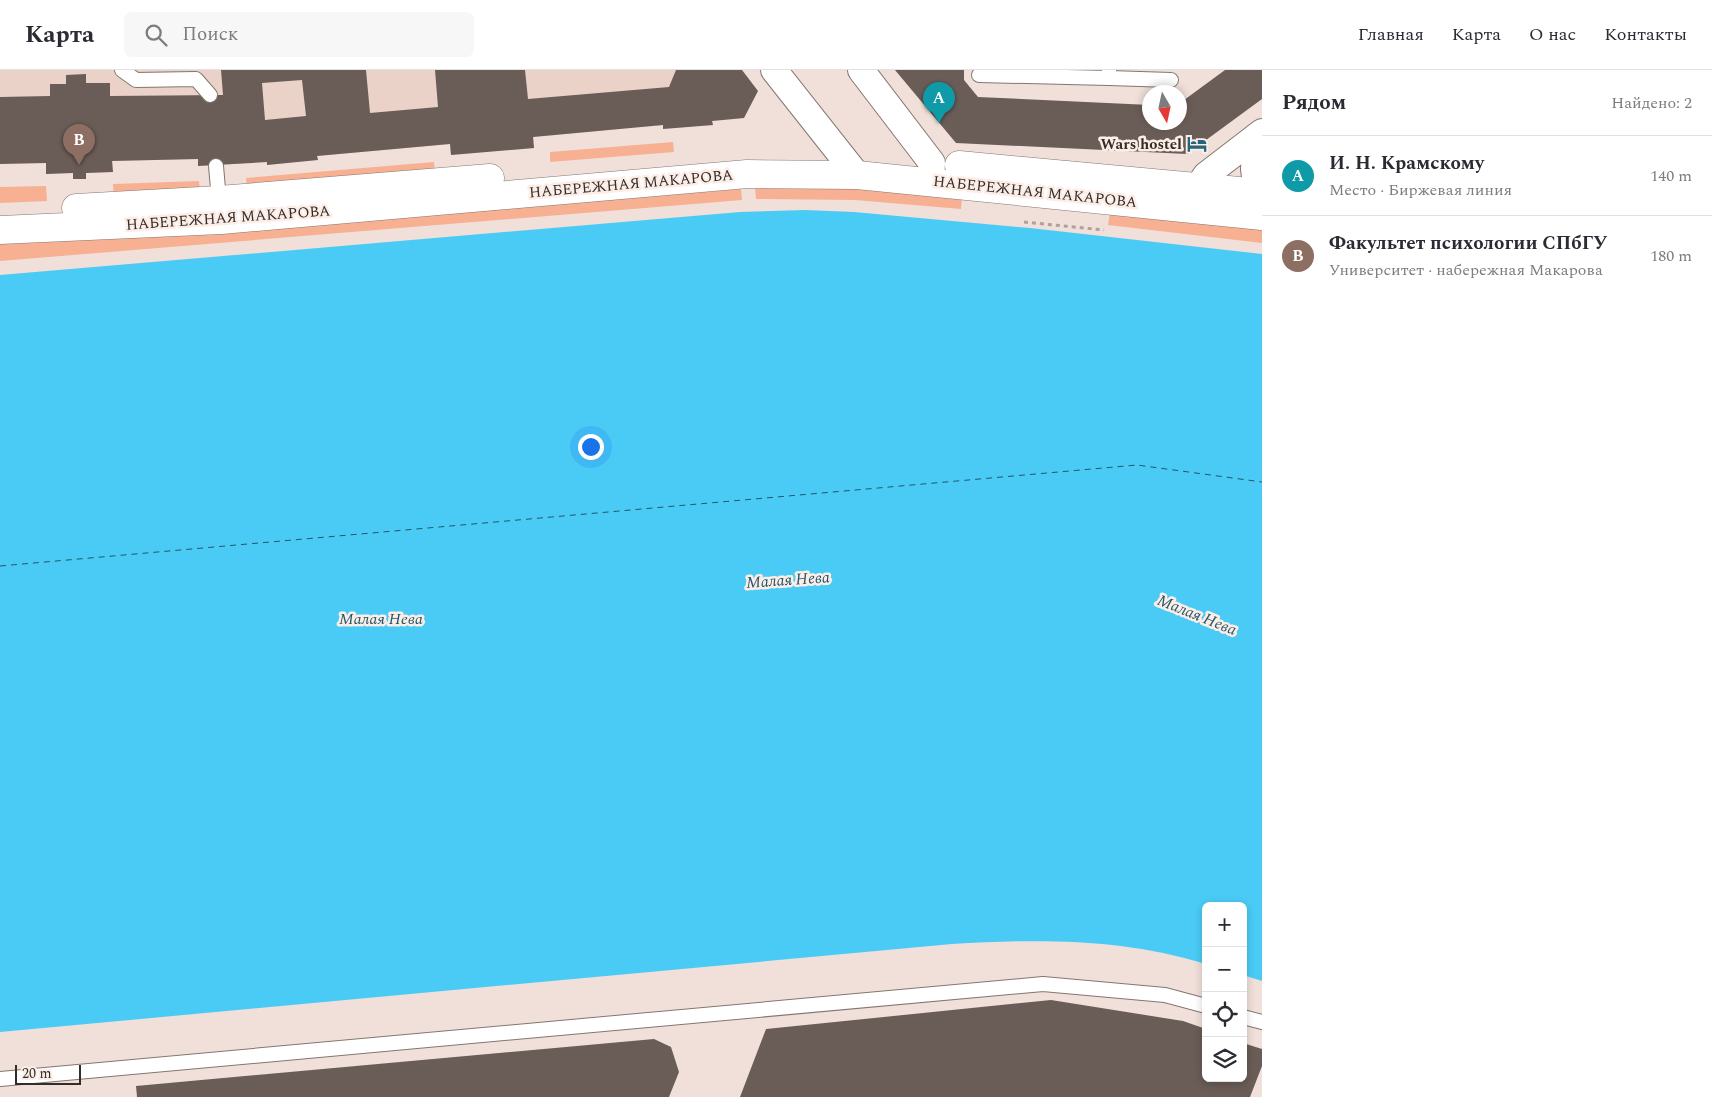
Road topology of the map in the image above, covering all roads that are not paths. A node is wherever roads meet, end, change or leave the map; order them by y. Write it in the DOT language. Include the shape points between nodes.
graph roads {
  1 [pos="122,70"];
  2 [pos="774,70"];
  3 [pos="861,70"];
  4 [pos="1109,74"];
  5 [pos="979,75"];
  6 [pos="1171,80"];
  7 [pos="210,95"];
  8 [pos="1259,135"];
  9 [pos="216,166"];
  10 [pos="850,166"];
  11 [pos="932,172"];
  12 [pos="1198,187"];
  13 [pos="219,200"];
  14 [pos="1260,204"];
  15 [pos="0,213"];
  16 [pos="0,230"];
  17 [pos="1202,1005"];
  18 [pos="1247,1018"];
  19 [pos="1262,1022"];
  20 [pos="0,1079"];
  1 -- 7 [label="lane" via="136,80 196,79"];
  2 -- 10 [label="street"];
  3 -- 11 [label="street"];
  4 -- 5 [label="lane"];
  4 -- 6 [label="lane"];
  8 -- 12 [label="street" via="1206,175"];
  8 -- 14 [label="street" via="1254,169"];
  9 -- 13 [label="lane"];
  10 -- 11 [label="main road, НАБЕРЕЖНАЯ МАКАРОВА"];
  10 -- 13 [label="main road, НАБЕРЕЖНАЯ МАКАРОВА" via="746,156"];
  10 -- 16 [label="main road, НАБЕРЕЖНАЯ МАКАРОВА" via="221,220"];
  11 -- 12 [label="main road, НАБЕРЕЖНАЯ МАКАРОВА"];
  11 -- 14 [label="main road, НАБЕРЕЖНАЯ МАКАРОВА"];
  12 -- 14 [label="main road, НАБЕРЕЖНАЯ МАКАРОВА"];
  13 -- 15 [label="main road, НАБЕРЕЖНАЯ МАКАРОВА"];
  17 -- 20 [label="lane" via="1166,995 1043,984"];
  18 -- 19 [label="lane"];
}
